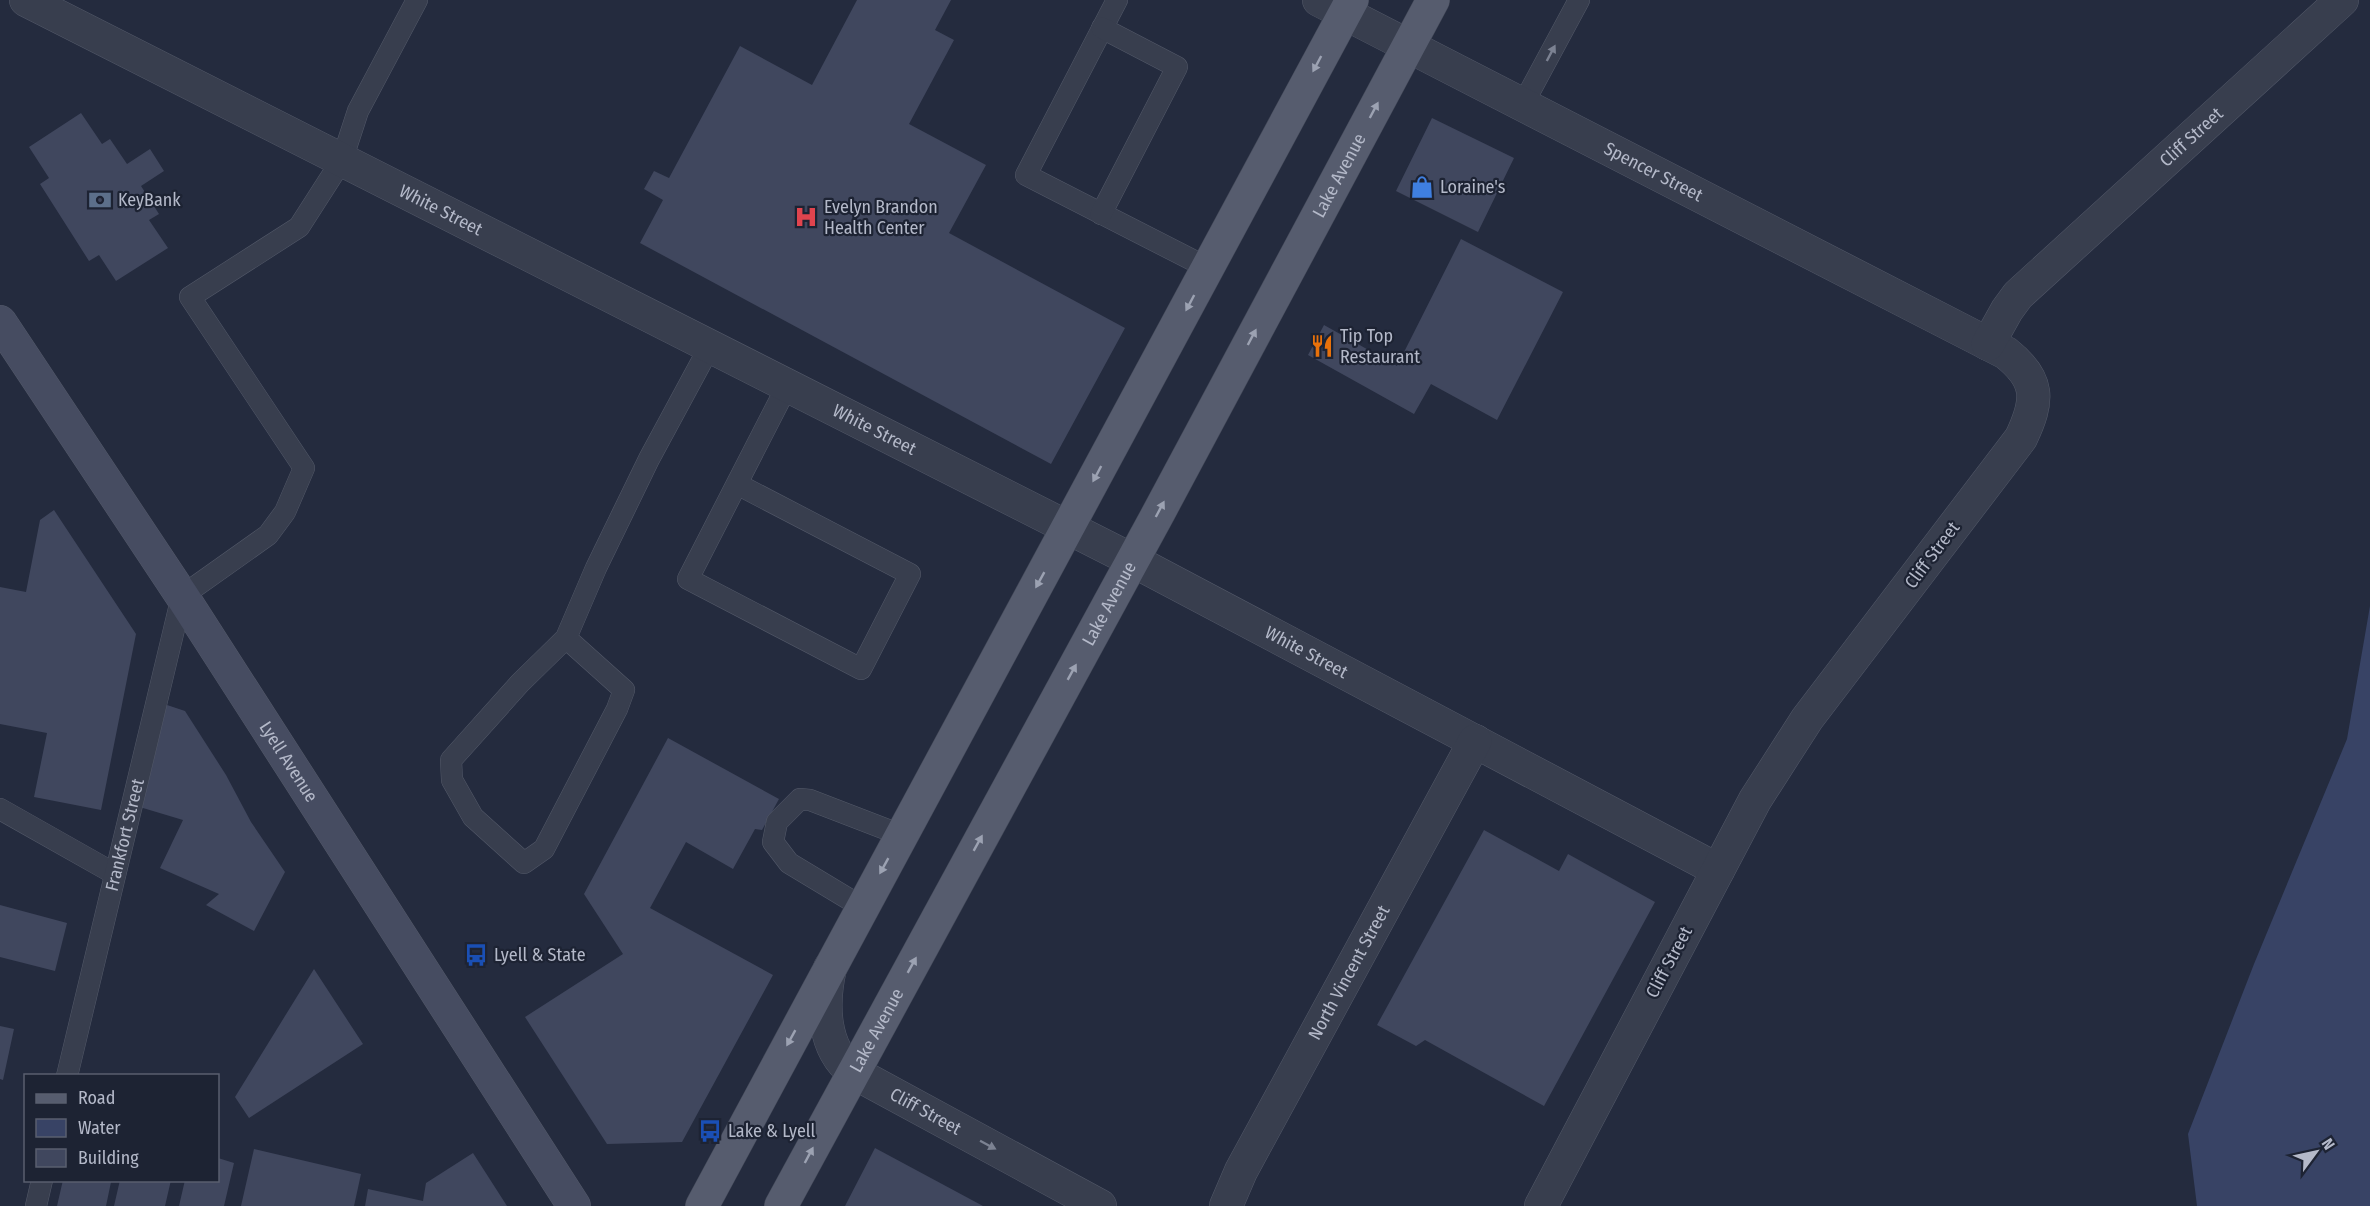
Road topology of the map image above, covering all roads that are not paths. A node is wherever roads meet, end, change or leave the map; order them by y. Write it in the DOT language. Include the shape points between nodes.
graph roads {
  1 [pos="26,0"];
  2 [pos="417,0"];
  3 [pos="1117,0"];
  4 [pos="1433,0"];
  5 [pos="1578,0"];
  6 [pos="2342,0"];
  7 [pos="1339,4"];
  8 [pos="1102,28"];
  9 [pos="1409,45"];
  10 [pos="1523,104"];
  11 [pos="342,160"];
  12 [pos="1101,214"];
  13 [pos="1208,268"];
  14 [pos="0,322"];
  15 [pos="1988,344"];
  16 [pos="710,346"];
  17 [pos="787,386"];
  18 [pos="737,484"];
  19 [pos="1069,528"];
  20 [pos="1132,560"];
  21 [pos="182,596"];
  22 [pos="566,638"];
  23 [pos="1475,741"];
  24 [pos="0,809"];
  25 [pos="901,835"];
  26 [pos="1718,870"];
  27 [pos="115,874"];
  28 [pos="862,907"];
  29 [pos="830,966"];
  30 [pos="853,1072"];
  31 [pos="67,1074"];
  32 [pos="42,1182"];
  33 [pos="36,1206"];
  34 [pos="574,1206"];
  35 [pos="702,1206"];
  36 [pos="781,1206"];
  37 [pos="1100,1206"];
  38 [pos="1226,1206"];
  39 [pos="1541,1206"];
  1 -- 11 [label="street, White Street"];
  2 -- 11 [label="lane" via="358,111"];
  3 -- 8 [label="lane"];
  4 -- 9 [label="main road, Lake Avenue"];
  10 -- 5 [label="lane, one-way"];
  6 -- 15 [label="street, Cliff Street" via="2018,295"];
  7 -- 9 [label="street, Spencer Street"];
  7 -- 13 [label="main road, one-way"];
  8 -- 12 [label="lane" via="1177,67"];
  8 -- 12 [label="lane" via="1026,176"];
  9 -- 10 [label="street, Spencer Street"];
  20 -- 9 [label="main road, Lake Avenue, one-way"];
  10 -- 15 [label="street, Spencer Street"];
  11 -- 16 [label="street, White Street"];
  11 -- 21 [label="lane" via="299,227 190,297 304,468 285,512 268,535"];
  12 -- 13 [label="lane"];
  13 -- 19 [label="main road, one-way"];
  14 -- 21 [label="main road, Lyell Avenue"];
  15 -- 26 [label="street, Cliff Street" via="2022,366 2030,379 2035,395 2032,414 2021,438 1807,719 1755,800"];
  16 -- 17 [label="street, White Street"];
  16 -- 22 [label="lane" via="649,459"];
  17 -- 18 [label="lane"];
  17 -- 19 [label="street, White Street"];
  18 -- 18 [label="lane" via="688,579 861,669 910,574"];
  19 -- 20 [label="street, White Street"];
  19 -- 25 [label="main road, one-way"];
  20 -- 23 [label="street, White Street"];
  30 -- 20 [label="main road, Lake Avenue, one-way"];
  21 -- 27 [label="lane, Frankfort Street"];
  21 -- 34 [label="main road, Lyell Avenue"];
  22 -- 22 [label="lane" via="451,760 452,780 473,817 524,863 544,849 624,690"];
  23 -- 26 [label="street, White Street"];
  23 -- 38 [label="street, North Vincent Street" via="1241,1171"];
  24 -- 27 [label="lane"];
  25 -- 28 [label="main road, one-way"];
  25 -- 28 [label="lane" via="810,800 800,799 777,822 773,842 789,863"];
  26 -- 39 [label="street, Cliff Street"];
  27 -- 31 [label="lane, Frankfort Street"];
  28 -- 29 [label="main road"];
  29 -- 30 [label="street, Cliff Street" via="824,1002 829,1034 838,1056"];
  29 -- 35 [label="main road, one-way"];
  36 -- 30 [label="main road, Lake Avenue, one-way"];
  30 -- 37 [label="street, Cliff Street, one-way"];
  32 -- 33 [label="lane"];
}
